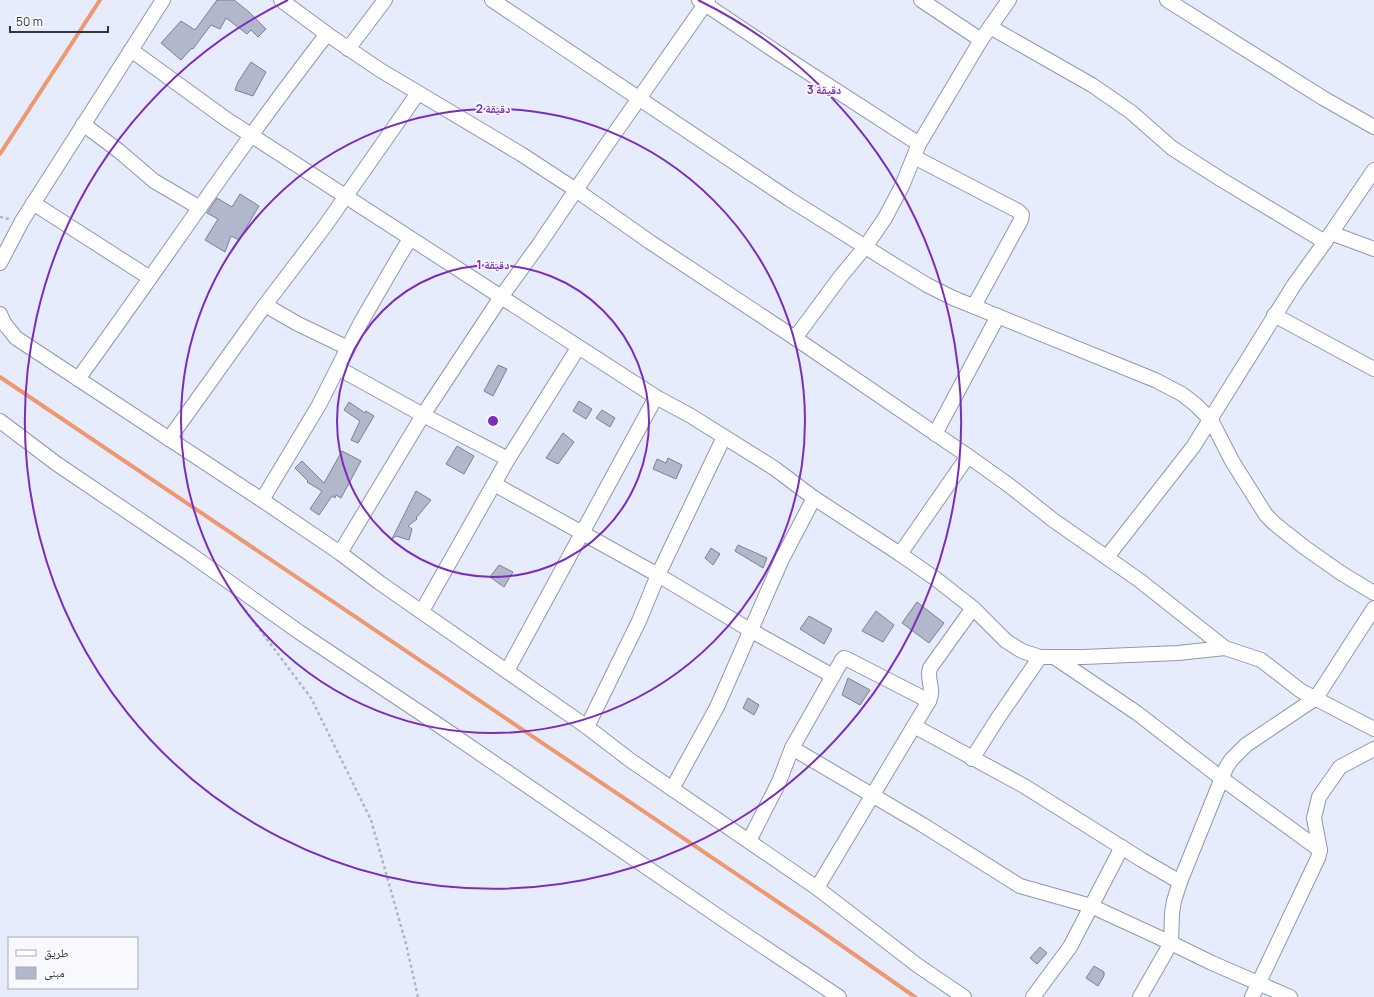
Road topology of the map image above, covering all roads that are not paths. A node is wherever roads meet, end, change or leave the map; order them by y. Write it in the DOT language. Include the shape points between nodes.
graph roads {
  1 [pos="163,0"];
  2 [pos="281,0"];
  3 [pos="385,0"];
  4 [pos="492,0"];
  5 [pos="921,0"];
  6 [pos="1009,0"];
  7 [pos="1168,0"];
  8 [pos="704,1"];
  9 [pos="990,27"];
  10 [pos="327,34"];
  11 [pos="981,40"];
  12 [pos="348,49"];
  13 [pos="131,50"];
  14 [pos="418,93"];
  15 [pos="639,98"];
  16 [pos="83,124"];
  17 [pos="1374,126"];
  18 [pos="251,135"];
  19 [pos="916,150"];
  20 [pos="1374,170"];
  21 [pos="576,190"];
  22 [pos="346,196"];
  23 [pos="33,203"];
  24 [pos="200,208"];
  25 [pos="1328,238"];
  26 [pos="410,240"];
  27 [pos="866,246"];
  28 [pos="1374,249"];
  29 [pos="0,262"];
  30 [pos="150,278"];
  31 [pos="501,297"];
  32 [pos="265,305"];
  33 [pos="974,306"];
  34 [pos="0,314"];
  35 [pos="1274,315"];
  36 [pos="998,316"];
  37 [pos="795,338"];
  38 [pos="348,348"];
  39 [pos="578,348"];
  40 [pos="338,368"];
  41 [pos="1374,369"];
  42 [pos="78,379"];
  43 [pos="656,397"];
  44 [pos="422,415"];
  45 [pos="1211,420"];
  46 [pos="0,421"];
  47 [pos="935,434"];
  48 [pos="724,437"];
  49 [pos="169,439"];
  50 [pos="968,456"];
  51 [pos="508,460"];
  52 [pos="494,484"];
  53 [pos="814,498"];
  54 [pos="262,500"];
  55 [pos="582,532"];
  56 [pos="340,553"];
  57 [pos="900,554"];
  58 [pos="1106,557"];
  59 [pos="658,575"];
  60 [pos="1374,593"];
  61 [pos="973,608"];
  62 [pos="1374,608"];
  63 [pos="422,611"];
  64 [pos="750,630"];
  65 [pos="1225,648"];
  66 [pos="1047,657"];
  67 [pos="507,671"];
  68 [pos="833,676"];
  69 [pos="1316,698"];
  70 [pos="929,701"];
  71 [pos="914,726"];
  72 [pos="587,727"];
  73 [pos="1374,729"];
  74 [pos="792,748"];
  75 [pos="1374,749"];
  76 [pos="972,759"];
  77 [pos="1221,778"];
  78 [pos="672,789"];
  79 [pos="873,795"];
  80 [pos="749,841"];
  81 [pos="1122,847"];
  82 [pos="1320,850"];
  83 [pos="1180,882"];
  84 [pos="817,888"];
  85 [pos="1091,906"];
  86 [pos="1170,943"];
  87 [pos="1259,983"];
  88 [pos="839,997"];
  89 [pos="964,997"];
  90 [pos="1034,997"];
  91 [pos="1140,997"];
  92 [pos="1252,997"];
  93 [pos="1290,997"];
  1 -- 13 [label="street"];
  2 -- 10 [label="street"];
  3 -- 12 [label="street"];
  4 -- 15 [label="street"];
  5 -- 11 [label="street"];
  6 -- 9 [label="street"];
  7 -- 17 [label="street" via="1323,98"];
  8 -- 15 [label="street"];
  8 -- 19 [label="street"];
  9 -- 11 [label="street"];
  9 -- 25 [label="street" via="1092,85 1116,101 1172,148 1222,180"];
  10 -- 12 [label="street"];
  10 -- 18 [label="street"];
  11 -- 19 [label="street"];
  12 -- 14 [label="street"];
  13 -- 16 [label="street"];
  13 -- 18 [label="street"];
  14 -- 21 [label="street"];
  14 -- 22 [label="street"];
  15 -- 21 [label="street"];
  15 -- 27 [label="street" via="789,199"];
  16 -- 23 [label="street"];
  16 -- 24 [label="street" via="160,186"];
  18 -- 22 [label="street"];
  18 -- 24 [label="street"];
  19 -- 27 [label="street" via="899,192"];
  19 -- 33 [label="street" via="1022,215"];
  20 -- 25 [label="street"];
  21 -- 31 [label="street"];
  21 -- 37 [label="street"];
  22 -- 26 [label="street"];
  22 -- 32 [label="street"];
  23 -- 29 [label="street"];
  23 -- 30 [label="street"];
  24 -- 30 [label="street"];
  25 -- 28 [label="street"];
  25 -- 35 [label="street"];
  26 -- 31 [label="street"];
  26 -- 38 [label="street"];
  27 -- 33 [label="street" via="927,285"];
  27 -- 37 [label="street"];
  30 -- 42 [label="street"];
  31 -- 39 [label="street"];
  31 -- 44 [label="street"];
  32 -- 38 [label="street"];
  32 -- 49 [label="street"];
  33 -- 36 [label="street"];
  34 -- 42 [label="street" via="16,338"];
  35 -- 41 [label="street"];
  35 -- 45 [label="street"];
  36 -- 45 [label="street" via="1155,380 1182,394"];
  36 -- 47 [label="street"];
  37 -- 47 [label="street"];
  38 -- 40 [label="street"];
  39 -- 43 [label="street"];
  39 -- 51 [label="street"];
  40 -- 44 [label="street"];
  40 -- 54 [label="street" via="292,453"];
  42 -- 49 [label="street"];
  43 -- 48 [label="street"];
  43 -- 55 [label="street"];
  44 -- 51 [label="street"];
  44 -- 56 [label="street"];
  45 -- 58 [label="street" via="1193,447"];
  45 -- 60 [label="street" via="1232,461 1266,515 1304,547"];
  46 -- 88 [label="street" via="57,464 299,632"];
  47 -- 50 [label="street"];
  48 -- 53 [label="street" via="774,468"];
  48 -- 59 [label="street"];
  49 -- 54 [label="street"];
  50 -- 57 [label="street"];
  50 -- 58 [label="street"];
  51 -- 52 [label="street"];
  52 -- 55 [label="street"];
  52 -- 63 [label="street"];
  53 -- 57 [label="street"];
  53 -- 64 [label="street" via="782,558"];
  54 -- 56 [label="street"];
  55 -- 59 [label="street"];
  55 -- 67 [label="street"];
  56 -- 63 [label="street"];
  57 -- 61 [label="street"];
  58 -- 65 [label="street"];
  59 -- 64 [label="street"];
  59 -- 72 [label="street" via="639,621"];
  61 -- 66 [label="street" via="1006,641 1022,651"];
  61 -- 70 [label="street" via="930,668 928,674 932,690"];
  62 -- 69 [label="street"];
  63 -- 67 [label="street"];
  64 -- 68 [label="street"];
  64 -- 78 [label="street" via="716,707"];
  65 -- 66 [label="street" via="1178,653"];
  65 -- 69 [label="street" via="1261,660 1294,686"];
  66 -- 76 [label="street" via="998,718"];
  66 -- 77 [label="street" via="1137,713"];
  67 -- 72 [label="street"];
  68 -- 70 [label="street" via="844,658"];
  68 -- 74 [label="street"];
  69 -- 73 [label="street"];
  69 -- 77 [label="street" via="1246,745 1232,760"];
  70 -- 71 [label="street"];
  71 -- 76 [label="street"];
  71 -- 79 [label="street"];
  72 -- 78 [label="street"];
  74 -- 79 [label="street"];
  74 -- 80 [label="street" via="779,782"];
  75 -- 82 [label="street" via="1340,768 1319,797 1314,818"];
  76 -- 81 [label="street" via="1024,786"];
  77 -- 82 [label="street"];
  77 -- 83 [label="street"];
  78 -- 80 [label="street"];
  79 -- 84 [label="street"];
  79 -- 85 [label="street" via="1020,886"];
  80 -- 84 [label="street"];
  81 -- 83 [label="street"];
  81 -- 85 [label="street"];
  82 -- 87 [label="street"];
  83 -- 86 [label="street" via="1172,913"];
  84 -- 89 [label="street" via="917,965"];
  85 -- 86 [label="street"];
  85 -- 90 [label="street" via="1067,951"];
  86 -- 87 [label="street"];
  86 -- 91 [label="street"];
  87 -- 92 [label="street"];
  87 -- 93 [label="street"];
}
